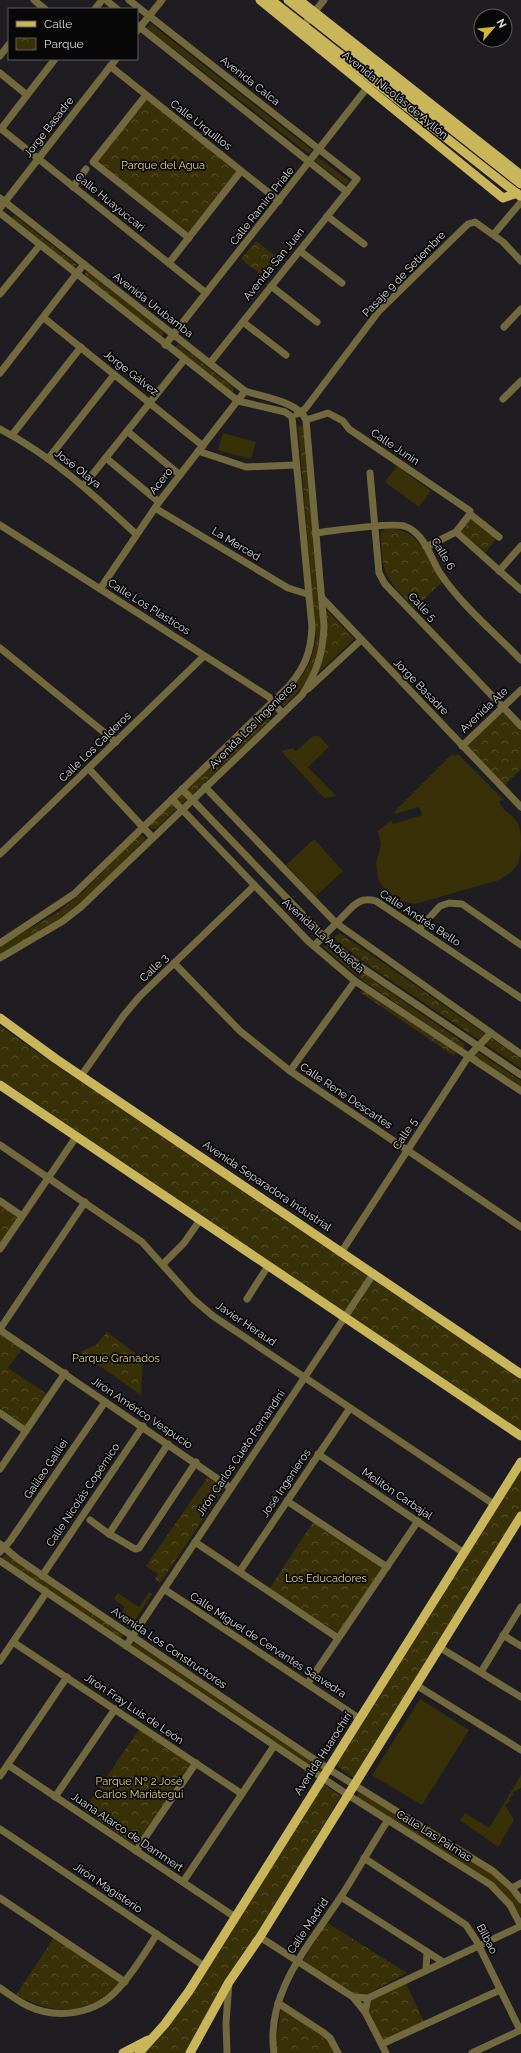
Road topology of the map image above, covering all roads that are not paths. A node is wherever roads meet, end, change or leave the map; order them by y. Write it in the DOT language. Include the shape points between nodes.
graph roads {
  1 [pos="34,0"];
  2 [pos="102,0"];
  3 [pos="106,0"];
  4 [pos="129,0"];
  5 [pos="162,0"];
  6 [pos="260,0"];
  7 [pos="271,0"];
  8 [pos="288,0"];
  9 [pos="299,0"];
  10 [pos="324,0"];
  11 [pos="41,8"];
  12 [pos="96,8"];
  13 [pos="116,8"];
  14 [pos="150,16"];
  15 [pos="307,21"];
  16 [pos="138,28"];
  17 [pos="8,45"];
  18 [pos="0,56"];
  19 [pos="54,60"];
  20 [pos="115,60"];
  21 [pos="110,66"];
  22 [pos="0,73"];
  23 [pos="374,80"];
  24 [pos="367,88"];
  25 [pos="27,95"];
  26 [pos="146,95"];
  27 [pos="0,128"];
  28 [pos="467,148"];
  29 [pos="320,150"];
  30 [pos="39,159"];
  31 [pos="310,162"];
  32 [pos="86,169"];
  33 [pos="241,171"];
  34 [pos="521,175"];
  35 [pos="357,179"];
  36 [pos="521,184"];
  37 [pos="73,187"];
  38 [pos="347,192"];
  39 [pos="520,195"];
  40 [pos="2,200"];
  41 [pos="279,201"];
  42 [pos="0,208"];
  43 [pos="0,213"];
  44 [pos="327,216"];
  45 [pos="494,234"];
  46 [pos="188,238"];
  47 [pos="364,244"];
  48 [pos="40,245"];
  49 [pos="300,251"];
  50 [pos="521,261"];
  51 [pos="169,263"];
  52 [pos="84,264"];
  53 [pos="76,274"];
  54 [pos="342,283"];
  55 [pos="3,285"];
  56 [pos="271,286"];
  57 [pos="206,293"];
  58 [pos="0,294"];
  59 [pos="521,309"];
  60 [pos="44,318"];
  61 [pos="242,322"];
  62 [pos="317,322"];
  63 [pos="504,327"];
  64 [pos="173,335"];
  65 [pos="165,345"];
  66 [pos="81,347"];
  67 [pos="286,355"];
  68 [pos="184,360"];
  69 [pos="210,363"];
  70 [pos="0,373"];
  71 [pos="114,375"];
  72 [pos="521,381"];
  73 [pos="245,391"];
  74 [pos="503,399"];
  75 [pos="238,401"];
  76 [pos="150,402"];
  77 [pos="301,411"];
  78 [pos="292,417"];
  79 [pos="306,420"];
  80 [pos="0,428"];
  81 [pos="127,431"];
  82 [pos="12,435"];
  83 [pos="201,449"];
  84 [pos="106,458"];
  85 [pos="48,459"];
  86 [pos="296,465"];
  87 [pos="370,473"];
  88 [pos="180,475"];
  89 [pos="84,485"];
  90 [pos="157,505"];
  91 [pos="470,513"];
  92 [pos="0,525"];
  93 [pos="375,527"];
  94 [pos="456,532"];
  95 [pos="315,533"];
  96 [pos="136,534"];
  97 [pos="499,537"];
  98 [pos="521,546"];
  99 [pos="426,547"];
  100 [pos="499,570"];
  101 [pos="100,589"];
  102 [pos="521,590"];
  103 [pos="307,594"];
  104 [pos="322,598"];
  105 [pos="361,640"];
  106 [pos="0,648"];
  107 [pos="204,656"];
  108 [pos="521,660"];
  109 [pos="521,690"];
  110 [pos="302,695"];
  111 [pos="273,702"];
  112 [pos="503,707"];
  113 [pos="282,713"];
  114 [pos="521,726"];
  115 [pos="116,742"];
  116 [pos="462,746"];
  117 [pos="89,769"];
  118 [pos="205,788"];
  119 [pos="182,789"];
  120 [pos="172,799"];
  121 [pos="193,799"];
  122 [pos="521,808"];
  123 [pos="183,810"];
  124 [pos="143,827"];
  125 [pos="153,838"];
  126 [pos="0,854"];
  127 [pos="254,886"];
  128 [pos="336,923"];
  129 [pos="419,929"];
  130 [pos="324,937"];
  131 [pos="0,943"];
  132 [pos="521,945"];
  133 [pos="314,946"];
  134 [pos="0,958"];
  135 [pos="174,963"];
  136 [pos="355,981"];
  137 [pos="521,998"];
  138 [pos="0,1018"];
  139 [pos="491,1033"];
  140 [pos="478,1046"];
  141 [pos="521,1054"];
  142 [pos="468,1057"];
  143 [pos="290,1071"];
  144 [pos="521,1074"];
  145 [pos="81,1076"];
  146 [pos="0,1085"];
  147 [pos="521,1091"];
  148 [pos="76,1137"];
  149 [pos="0,1144"];
  150 [pos="407,1150"];
  151 [pos="48,1177"];
  152 [pos="0,1201"];
  153 [pos="85,1202"];
  154 [pos="22,1216"];
  155 [pos="200,1220"];
  156 [pos="521,1227"];
  157 [pos="0,1249"];
  158 [pos="342,1251"];
  159 [pos="163,1264"];
  160 [pos="268,1266"];
  161 [pos="374,1273"];
  162 [pos="247,1299"];
  163 [pos="344,1318"];
  164 [pos="0,1329"];
  165 [pos="65,1373"];
  166 [pos="521,1374"];
  167 [pos="305,1378"];
  168 [pos="105,1402"];
  169 [pos="350,1408"];
  170 [pos="0,1413"];
  171 [pos="143,1426"];
  172 [pos="26,1431"];
  173 [pos="521,1436"];
  174 [pos="168,1444"];
  175 [pos="318,1454"];
  176 [pos="196,1462"];
  177 [pos="521,1462"];
  178 [pos="0,1469"];
  179 [pos="231,1488"];
  180 [pos="287,1501"];
  181 [pos="494,1504"];
  182 [pos="521,1516"];
  183 [pos="90,1520"];
  184 [pos="418,1521"];
  185 [pos="109,1534"];
  186 [pos="195,1542"];
  187 [pos="1,1548"];
  188 [pos="464,1552"];
  189 [pos="0,1561"];
  190 [pos="387,1567"];
  191 [pos="240,1571"];
  192 [pos="42,1576"];
  193 [pos="164,1589"];
  194 [pos="46,1593"];
  195 [pos="521,1607"];
  196 [pos="503,1635"];
  197 [pos="132,1636"];
  198 [pos="338,1638"];
  199 [pos="13,1642"];
  200 [pos="126,1646"];
  201 [pos="521,1646"];
  202 [pos="439,1647"];
  203 [pos="0,1661"];
  204 [pos="480,1672"];
  205 [pos="67,1677"];
  206 [pos="308,1683"];
  207 [pos="416,1685"];
  208 [pos="521,1697"];
  209 [pos="115,1709"];
  210 [pos="360,1719"];
  211 [pos="274,1746"];
  212 [pos="521,1750"];
  213 [pos="196,1763"];
  214 [pos="8,1765"];
  215 [pos="327,1768"];
  216 [pos="0,1776"];
  217 [pos="322,1777"];
  218 [pos="354,1785"];
  219 [pos="242,1794"];
  220 [pos="348,1795"];
  221 [pos="55,1797"];
  222 [pos="388,1820"];
  223 [pos="0,1829"];
  224 [pos="136,1851"];
  225 [pos="364,1858"];
  226 [pos="183,1882"];
  227 [pos="521,1883"];
  228 [pos="512,1888"];
  229 [pos="341,1897"];
  230 [pos="0,1898"];
  231 [pos="521,1900"];
  232 [pos="235,1917"];
  233 [pos="521,1926"];
  234 [pos="157,1934"];
  235 [pos="260,1937"];
  236 [pos="479,1946"];
  237 [pos="427,1952"];
  238 [pos="296,1962"];
  239 [pos="443,1962"];
  240 [pos="204,1966"];
  241 [pos="426,1970"];
  242 [pos="125,1982"];
  243 [pos="229,1982"];
  244 [pos="0,1988"];
  245 [pos="500,1990"];
  246 [pos="353,1997"];
  247 [pos="368,1998"];
  248 [pos="278,2003"];
  249 [pos="212,2010"];
  250 [pos="365,2012"];
  251 [pos="227,2016"];
  252 [pos="520,2030"];
  253 [pos="152,2038"];
  254 [pos="382,2044"];
  255 [pos="123,2053"];
  256 [pos="139,2053"];
  257 [pos="190,2053"];
  258 [pos="227,2053"];
  259 [pos="274,2053"];
  260 [pos="338,2053"];
  261 [pos="386,2053"];
  262 [pos="472,2053"];
  1 -- 11 [label="street"];
  2 -- 12 [label="street"];
  3 -- 13 [label="street"];
  4 -- 14 [label="street, Avenida Calca"];
  5 -- 14 [label="street"];
  6 -- 15 [label="main road, Avenida Nicolás de Ayllón"];
  7 -- 15 [label="main road, Avenida Nicolás de Ayllón"];
  8 -- 15 [label="main road, Avenida Nicolás de Ayllón"];
  9 -- 15 [label="main road, Avenida Nicolás de Ayllón"];
  10 -- 15 [label="street"];
  14 -- 16 [label="street"];
  14 -- 29 [label="street, Avenida Calca"];
  15 -- 23 [label="main road, Avenida Nicolás de Ayllón"];
  15 -- 24 [label="main road, Avenida Nicolás de Ayllón"];
  15 -- 28 [label="main road, Avenida Nicolás de Ayllón"];
  15 -- 34 [label="main road, Avenida Nicolás de Ayllón"];
  16 -- 31 [label="street"];
  17 -- 18 [label="street"];
  19 -- 25 [label="street"];
  20 -- 21 [label="street, Jorge Basadre"];
  21 -- 26 [label="street, Calle Urquillos"];
  21 -- 30 [label="street, Jorge Basadre"];
  22 -- 25 [label="street"];
  23 -- 24 [label="street, Calle Ramiro Priale"];
  23 -- 28 [label="main road, Avenida Nicolás de Ayllón"];
  24 -- 29 [label="street, Calle Ramiro Priale"];
  24 -- 39 [label="main road, Avenida Nicolás de Ayllón" via="503,198"];
  25 -- 27 [label="street"];
  26 -- 33 [label="street, Calle Urquillos"];
  26 -- 46 [label="street" via="93,162"];
  27 -- 30 [label="street, Calle Huayuccari"];
  28 -- 36 [label="main road, Avenida Nicolás de Ayllón"];
  28 -- 39 [label="main road, Avenida Nicolás de Ayllón"];
  29 -- 31 [label="street, Calle Ramiro Priale"];
  29 -- 35 [label="street, Avenida Calca"];
  30 -- 37 [label="street, Calle Huayuccari"];
  30 -- 40 [label="street, Jorge Basadre"];
  31 -- 38 [label="street"];
  31 -- 41 [label="street, Calle Ramiro Priale"];
  32 -- 37 [label="street"];
  33 -- 41 [label="street, Calle Urquillos"];
  33 -- 46 [label="street"];
  35 -- 38 [label="street, Avenida San Juan"];
  37 -- 51 [label="street, Calle Huayuccari"];
  38 -- 44 [label="street, Avenida San Juan"];
  39 -- 45 [label="street"];
  40 -- 42 [label="street, Jorge Basadre"];
  40 -- 52 [label="street, Avenida Urubamba"];
  41 -- 57 [label="street, Calle Ramiro Priale"];
  43 -- 48 [label="street, Avenida Urubamba"];
  44 -- 47 [label="street"];
  44 -- 49 [label="street, Avenida San Juan"];
  45 -- 50 [label="street, Pasaje 9 de Setiembre"];
  45 -- 77 [label="street, Pasaje 9 de Setiembre" via="475,222 468,224 379,312 308,406"];
  46 -- 51 [label="street"];
  48 -- 53 [label="street, Avenida Urubamba"];
  48 -- 55 [label="street"];
  49 -- 54 [label="street"];
  49 -- 56 [label="street, Avenida San Juan"];
  51 -- 57 [label="street, Calle Huayuccari"];
  52 -- 53 [label="street"];
  52 -- 64 [label="street, Avenida Urubamba"];
  53 -- 60 [label="street"];
  53 -- 65 [label="street, Avenida Urubamba"];
  55 -- 58 [label="street"];
  56 -- 61 [label="street, Avenida San Juan"];
  56 -- 62 [label="street"];
  57 -- 64 [label="street, Calle Ramiro Priale"];
  59 -- 63 [label="street"];
  60 -- 66 [label="street, Jorge Gálvez"];
  60 -- 70 [label="street"];
  61 -- 67 [label="street"];
  61 -- 69 [label="street, Avenida San Juan"];
  64 -- 65 [label="street, Calle Ramiro Priale"];
  64 -- 69 [label="street, Avenida Urubamba"];
  65 -- 68 [label="street, Avenida Urubamba"];
  66 -- 71 [label="street, Jorge Gálvez"];
  66 -- 82 [label="street"];
  68 -- 75 [label="street, Avenida Urubamba"];
  68 -- 76 [label="street"];
  69 -- 73 [label="street, Avenida Urubamba"];
  71 -- 76 [label="street, Jorge Gálvez"];
  71 -- 85 [label="street"];
  72 -- 74 [label="street"];
  73 -- 75 [label="street, Acero"];
  73 -- 77 [label="street, Avenida Urubamba" via="294,406"];
  75 -- 78 [label="street, Avenida Urubamba" via="286,412"];
  75 -- 83 [label="street, Acero"];
  76 -- 81 [label="street"];
  76 -- 83 [label="street, Jorge Gálvez"];
  77 -- 78 [label="street, Pasaje 9 de Setiembre"];
  77 -- 79 [label="street, Avenida Los Ingenieros"];
  78 -- 86 [label="street, Avenida Los Ingenieros"];
  79 -- 91 [label="street, Calle Junin" via="328,413 343,421 349,429"];
  79 -- 95 [label="street, Avenida Los Ingenieros"];
  80 -- 82 [label="street, José Olaya"];
  81 -- 84 [label="street"];
  81 -- 88 [label="street"];
  82 -- 85 [label="street, José Olaya"];
  83 -- 86 [label="street, Jorge Gálvez" via="246,467"];
  83 -- 88 [label="street, Acero"];
  84 -- 89 [label="street"];
  84 -- 90 [label="street, La Merced"];
  85 -- 89 [label="street, José Olaya"];
  86 -- 103 [label="street, Avenida Los Ingenieros"];
  87 -- 93 [label="street, Calle 5"];
  88 -- 90 [label="street, Acero"];
  89 -- 96 [label="street, José Olaya"];
  90 -- 96 [label="street, Acero"];
  90 -- 103 [label="street, La Merced" via="288,588"];
  91 -- 94 [label="street"];
  91 -- 97 [label="street, Calle Junin"];
  92 -- 101 [label="street, Calle Los Plasticos"];
  93 -- 95 [label="street, Calle 6"];
  93 -- 99 [label="street, Calle 6" via="404,526 414,531"];
  93 -- 112 [label="street, Calle 5" via="379,573 385,584"];
  94 -- 99 [label="street"];
  94 -- 100 [label="street"];
  95 -- 104 [label="street, Avenida Los Ingenieros"];
  96 -- 101 [label="street, Acero"];
  98 -- 100 [label="street"];
  99 -- 108 [label="street, Calle 6" via="441,574 455,592"];
  100 -- 102 [label="street"];
  101 -- 107 [label="street, Calle Los Plasticos"];
  103 -- 111 [label="street, Avenida Los Ingenieros" via="312,627 311,647 297,677"];
  104 -- 105 [label="street, Jorge Basadre"];
  104 -- 110 [label="street, Avenida Los Ingenieros" via="323,648"];
  105 -- 110 [label="street"];
  105 -- 116 [label="street, Jorge Basadre"];
  106 -- 115 [label="street"];
  107 -- 111 [label="street, Calle Los Plasticos"];
  107 -- 115 [label="street, Calle Los Calderos"];
  109 -- 112 [label="street, Avenida Ate"];
  110 -- 113 [label="street, Avenida Los Ingenieros"];
  111 -- 113 [label="street, Calle Los Plasticos"];
  111 -- 119 [label="street, Avenida Los Ingenieros"];
  112 -- 114 [label="street, Calle 5"];
  112 -- 116 [label="street, Avenida Ate"];
  113 -- 118 [label="street, Avenida Los Ingenieros"];
  115 -- 117 [label="street, Calle Los Calderos"];
  116 -- 122 [label="street, Jorge Basadre"];
  117 -- 124 [label="street"];
  117 -- 126 [label="street, Calle Los Calderos"];
  118 -- 121 [label="street, Avenida Los Ingenieros"];
  118 -- 128 [label="street, Avenida La Arboleda"];
  119 -- 120 [label="street, Avenida Los Ingenieros"];
  119 -- 121 [label="street, Avenida La Arboleda"];
  120 -- 123 [label="street, Avenida La Arboleda"];
  120 -- 124 [label="street, Avenida Los Ingenieros"];
  121 -- 123 [label="street, Avenida Los Ingenieros"];
  121 -- 130 [label="street, Avenida La Arboleda"];
  123 -- 125 [label="street, Avenida Los Ingenieros"];
  123 -- 127 [label="street, Avenida La Arboleda"];
  124 -- 125 [label="street"];
  124 -- 131 [label="street, Avenida Los Ingenieros" via="74,894"];
  125 -- 134 [label="street, Avenida Los Ingenieros" via="69,916"];
  127 -- 133 [label="street, Avenida La Arboleda"];
  127 -- 135 [label="street, Calle 3"];
  128 -- 129 [label="street, Calle Andrés Bello" via="358,902 369,899 376,900"];
  128 -- 130 [label="street, Calle Andrés Bello"];
  128 -- 139 [label="street, Avenida La Arboleda"];
  129 -- 132 [label="street" via="440,906 449,903 462,904"];
  129 -- 137 [label="street, Calle Andrés Bello"];
  130 -- 133 [label="street, Calle Andrés Bello"];
  130 -- 140 [label="street, Avenida La Arboleda" via="364,969"];
  133 -- 136 [label="street, Avenida La Arboleda"];
  135 -- 143 [label="street, Calle Rene Descartes" via="240,1031"];
  135 -- 145 [label="street, Calle 3" via="124,1015"];
  136 -- 142 [label="street, Avenida La Arboleda"];
  136 -- 143 [label="street"];
  138 -- 145 [label="main road, Avenida Separadora Industrial"];
  139 -- 140 [label="street, Calle 5"];
  139 -- 141 [label="street, Avenida La Arboleda"];
  140 -- 142 [label="street, Calle 5"];
  140 -- 144 [label="street, Avenida La Arboleda"];
  142 -- 147 [label="street, Avenida La Arboleda"];
  142 -- 150 [label="street, Calle 5"];
  143 -- 150 [label="street, Calle Rene Descartes"];
  145 -- 158 [label="main road, Avenida Separadora Industrial"];
  146 -- 148 [label="main road"];
  148 -- 151 [label="street"];
  148 -- 155 [label="main road"];
  149 -- 151 [label="street, Javier Heraud"];
  150 -- 156 [label="street, Calle Rene Descartes"];
  150 -- 158 [label="street, Calle 5"];
  151 -- 153 [label="street, Javier Heraud"];
  151 -- 154 [label="street"];
  152 -- 154 [label="street"];
  153 -- 159 [label="street, Javier Heraud" via="142,1242"];
  153 -- 164 [label="street"];
  154 -- 157 [label="street"];
  155 -- 159 [label="street" via="184,1243"];
  155 -- 160 [label="main road"];
  158 -- 161 [label="main road, Avenida Separadora Industrial"];
  159 -- 167 [label="street, Javier Heraud" via="193,1299 213,1316"];
  160 -- 162 [label="street"];
  160 -- 163 [label="main road"];
  161 -- 163 [label="street, Jirón Carlos Cueto Fernandini"];
  161 -- 166 [label="main road, Avenida Separadora Industrial"];
  163 -- 167 [label="street, Jirón Carlos Cueto Fernandini"];
  163 -- 173 [label="main road"];
  164 -- 165 [label="street, Jirón Américo Vespucio"];
  165 -- 168 [label="street, Jirón Américo Vespucio"];
  165 -- 172 [label="street"];
  167 -- 169 [label="street, Javier Heraud"];
  167 -- 179 [label="street, Jirón Carlos Cueto Fernandini"];
  168 -- 171 [label="street, Jirón Américo Vespucio"];
  168 -- 187 [label="street, Galileo Galilei"];
  169 -- 175 [label="street, José Ingenieros"];
  169 -- 181 [label="street, Javier Heraud"];
  170 -- 172 [label="street"];
  171 -- 174 [label="street, Jirón Américo Vespucio"];
  171 -- 192 [label="street, Calle Nicolás Copérnico"];
  172 -- 178 [label="street"];
  174 -- 176 [label="street, Jirón Américo Vespucio"];
  174 -- 185 [label="street"];
  175 -- 180 [label="street, José Ingenieros"];
  175 -- 184 [label="street, Melitón Carbajal"];
  176 -- 179 [label="street, Jirón Américo Vespucio"];
  176 -- 185 [label="street" via="139,1548 135,1549"];
  177 -- 181 [label="main road, Avenida Huarochirí"];
  179 -- 186 [label="street, Jirón Carlos Cueto Fernandini"];
  180 -- 190 [label="street"];
  180 -- 191 [label="street, José Ingenieros"];
  181 -- 188 [label="main road, Avenida Huarochirí"];
  182 -- 202 [label="main road"];
  183 -- 185 [label="street"];
  184 -- 188 [label="street, Melitón Carbajal"];
  184 -- 190 [label="street"];
  186 -- 191 [label="street"];
  186 -- 193 [label="street, Jirón Carlos Cueto Fernandini"];
  187 -- 192 [label="street, Avenida Los Constructores"];
  188 -- 210 [label="main road, Avenida Huarochirí"];
  189 -- 194 [label="street, Avenida Los Constructores"];
  190 -- 198 [label="street"];
  191 -- 198 [label="street"];
  192 -- 197 [label="street, Avenida Los Constructores"];
  193 -- 197 [label="street, Jirón Carlos Cueto Fernandini"];
  193 -- 206 [label="street, Calle Miguel de Cervantes Saavedra"];
  194 -- 199 [label="street"];
  194 -- 200 [label="street, Avenida Los Constructores"];
  195 -- 196 [label="street"];
  196 -- 201 [label="street"];
  196 -- 204 [label="street"];
  197 -- 200 [label="street, Jirón Carlos Cueto Fernandini"];
  197 -- 215 [label="street, Avenida Los Constructores"];
  198 -- 206 [label="street"];
  199 -- 203 [label="street"];
  199 -- 205 [label="street, Jirón Fray Luis de León"];
  200 -- 211 [label="street, Avenida Los Constructores"];
  202 -- 204 [label="street"];
  202 -- 207 [label="main road"];
  204 -- 208 [label="street"];
  205 -- 209 [label="street, Jirón Fray Luis de León"];
  205 -- 214 [label="street"];
  206 -- 210 [label="street, Calle Miguel de Cervantes Saavedra"];
  207 -- 212 [label="street"];
  207 -- 218 [label="main road"];
  209 -- 213 [label="street, Jirón Fray Luis de León"];
  209 -- 221 [label="street"];
  210 -- 215 [label="main road, Avenida Huarochirí"];
  211 -- 217 [label="street, Avenida Los Constructores"];
  211 -- 219 [label="street"];
  213 -- 219 [label="street, Jirón Fray Luis de León"];
  213 -- 224 [label="street"];
  214 -- 216 [label="street"];
  214 -- 221 [label="street, Juana Alarco de Dammert"];
  215 -- 217 [label="main road, Avenida Huarochirí"];
  215 -- 218 [label="street, Calle Las Palmas"];
  217 -- 220 [label="street, Calle Las Palmas"];
  217 -- 232 [label="main road, Avenida Huarochirí"];
  218 -- 220 [label="main road"];
  218 -- 228 [label="street, Calle Las Palmas" via="493,1871"];
  219 -- 226 [label="street"];
  220 -- 222 [label="street, Calle Las Palmas"];
  220 -- 235 [label="main road"];
  221 -- 224 [label="street, Juana Alarco de Dammert"];
  222 -- 225 [label="street, Calle Madrid"];
  222 -- 233 [label="street, Calle Las Palmas" via="491,1885 510,1905"];
  223 -- 234 [label="street, Jirón Magisterio"];
  224 -- 226 [label="street, Juana Alarco de Dammert"];
  225 -- 229 [label="street, Calle Madrid"];
  225 -- 236 [label="street, Bilbao" via="466,1925"];
  226 -- 232 [label="street, Juana Alarco de Dammert"];
  227 -- 228 [label="street"];
  228 -- 231 [label="street, Calle Las Palmas"];
  229 -- 237 [label="street"];
  229 -- 238 [label="street, Calle Madrid"];
  230 -- 242 [label="street"];
  232 -- 240 [label="main road, Avenida Huarochirí"];
  233 -- 236 [label="street"];
  234 -- 240 [label="street, Jirón Magisterio"];
  234 -- 242 [label="street"];
  235 -- 238 [label="street"];
  235 -- 243 [label="main road"];
  236 -- 239 [label="street"];
  236 -- 245 [label="street, Bilbao"];
  237 -- 239 [label="street"];
  237 -- 241 [label="street"];
  238 -- 246 [label="street"];
  238 -- 248 [label="street, Calle Madrid"];
  239 -- 241 [label="street"];
  240 -- 253 [label="main road, Avenida Huarochirí" via="177,2009"];
  241 -- 247 [label="street"];
  242 -- 244 [label="street" via="114,1994 99,2004 66,2014 23,2004"];
  243 -- 249 [label="main road"];
  243 -- 251 [label="street"];
  245 -- 252 [label="street, Bilbao"];
  245 -- 254 [label="street"];
  246 -- 247 [label="street"];
  246 -- 250 [label="street"];
  247 -- 250 [label="street"];
  248 -- 259 [label="street, Calle Madrid" via="272,2036"];
  248 -- 260 [label="street" via="330,2038"];
  249 -- 251 [label="street"];
  249 -- 257 [label="main road"];
  250 -- 254 [label="street"];
  251 -- 258 [label="street"];
  252 -- 262 [label="street"];
  253 -- 255 [label="main road"];
  253 -- 256 [label="main road, Avenida Huarochirí"];
  254 -- 261 [label="street"];
}
